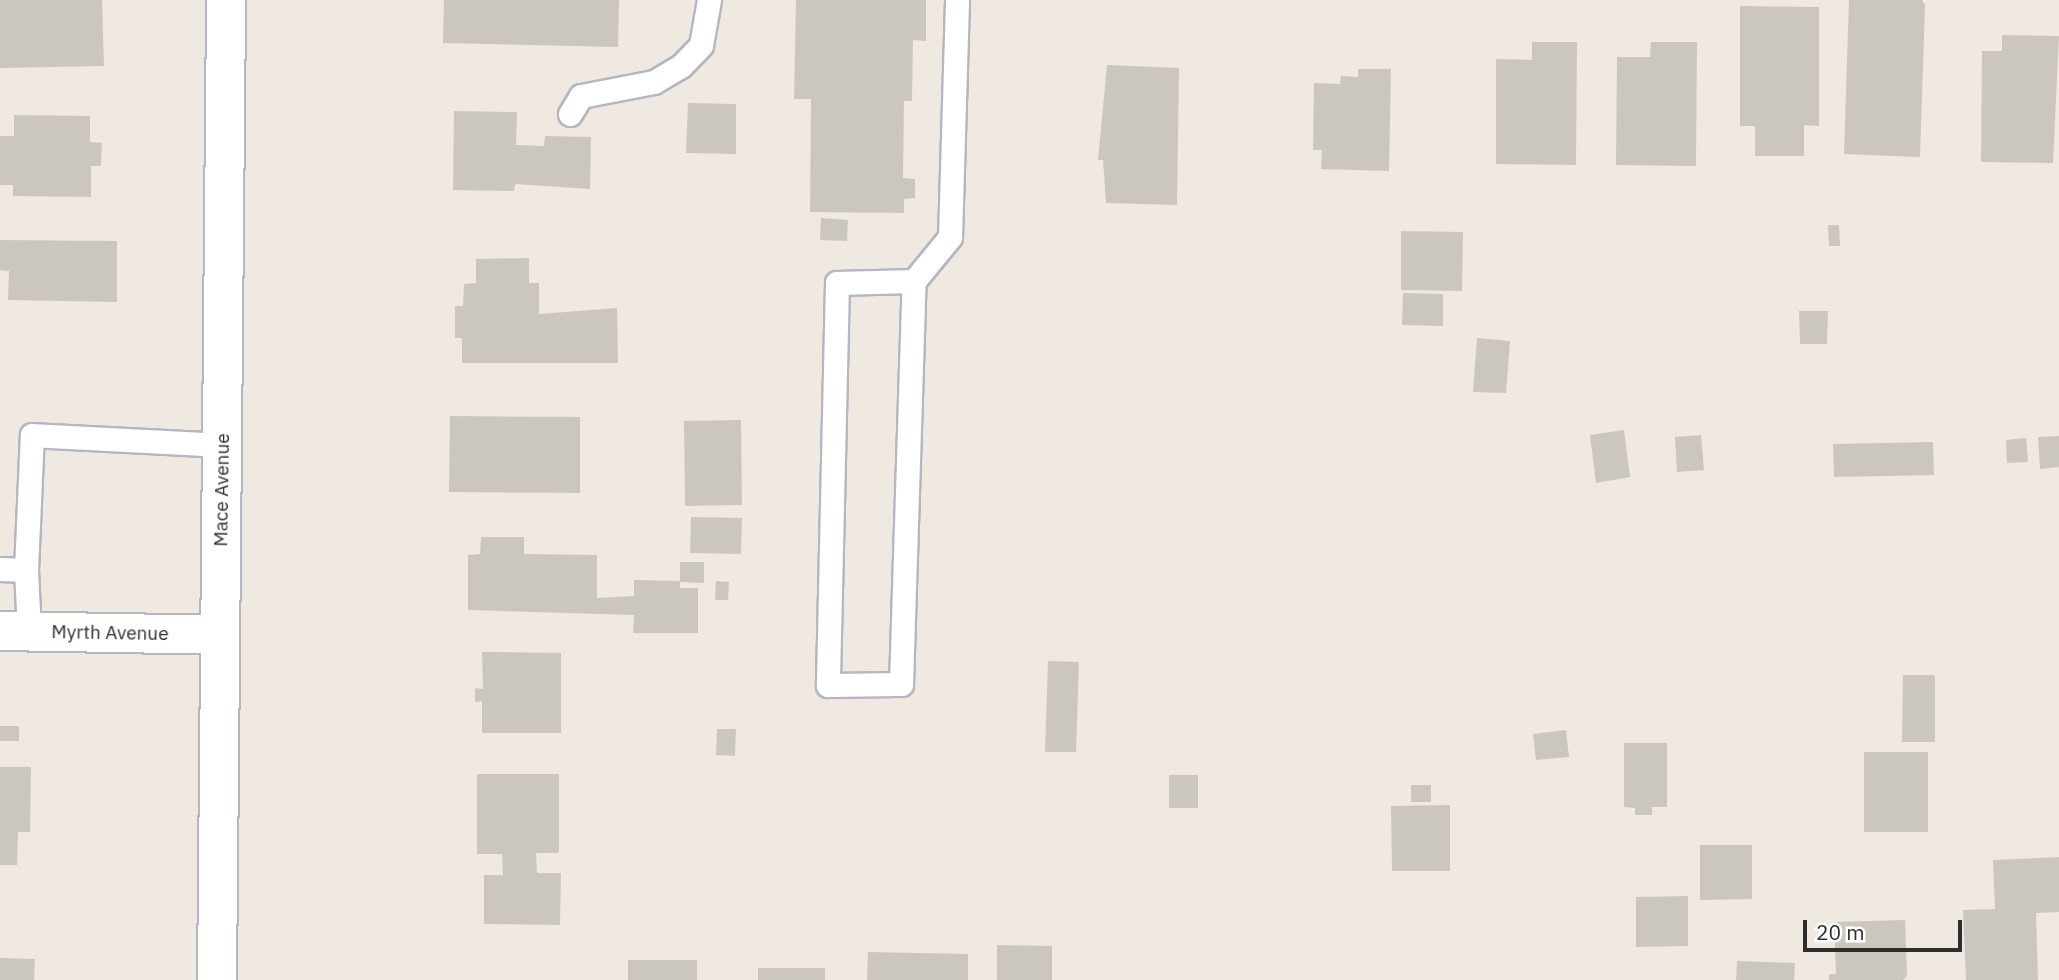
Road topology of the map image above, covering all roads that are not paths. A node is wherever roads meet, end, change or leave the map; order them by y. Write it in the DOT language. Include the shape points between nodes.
graph roads {
  1 [pos="226,0"];
  2 [pos="709,0"];
  3 [pos="957,0"];
  4 [pos="570,114"];
  5 [pos="914,281"];
  6 [pos="222,445"];
  7 [pos="0,569"];
  8 [pos="26,570"];
  9 [pos="14,631"];
  10 [pos="220,635"];
  11 [pos="217,980"];
  1 -- 6 [label="main road, Mace Avenue"];
  2 -- 4 [label="lane" via="701,45 681,66 654,82 582,96"];
  3 -- 5 [label="lane" via="950,237"];
  5 -- 5 [label="lane" via="837,283 828,685 901,684"];
  6 -- 8 [label="lane" via="32,435"];
  6 -- 10 [label="main road, Mace Avenue"];
  7 -- 8 [label="lane"];
  8 -- 9 [label="lane"];
  9 -- 10 [label="main road, Myrth Avenue"];
  10 -- 11 [label="main road, Mace Avenue"];
}
